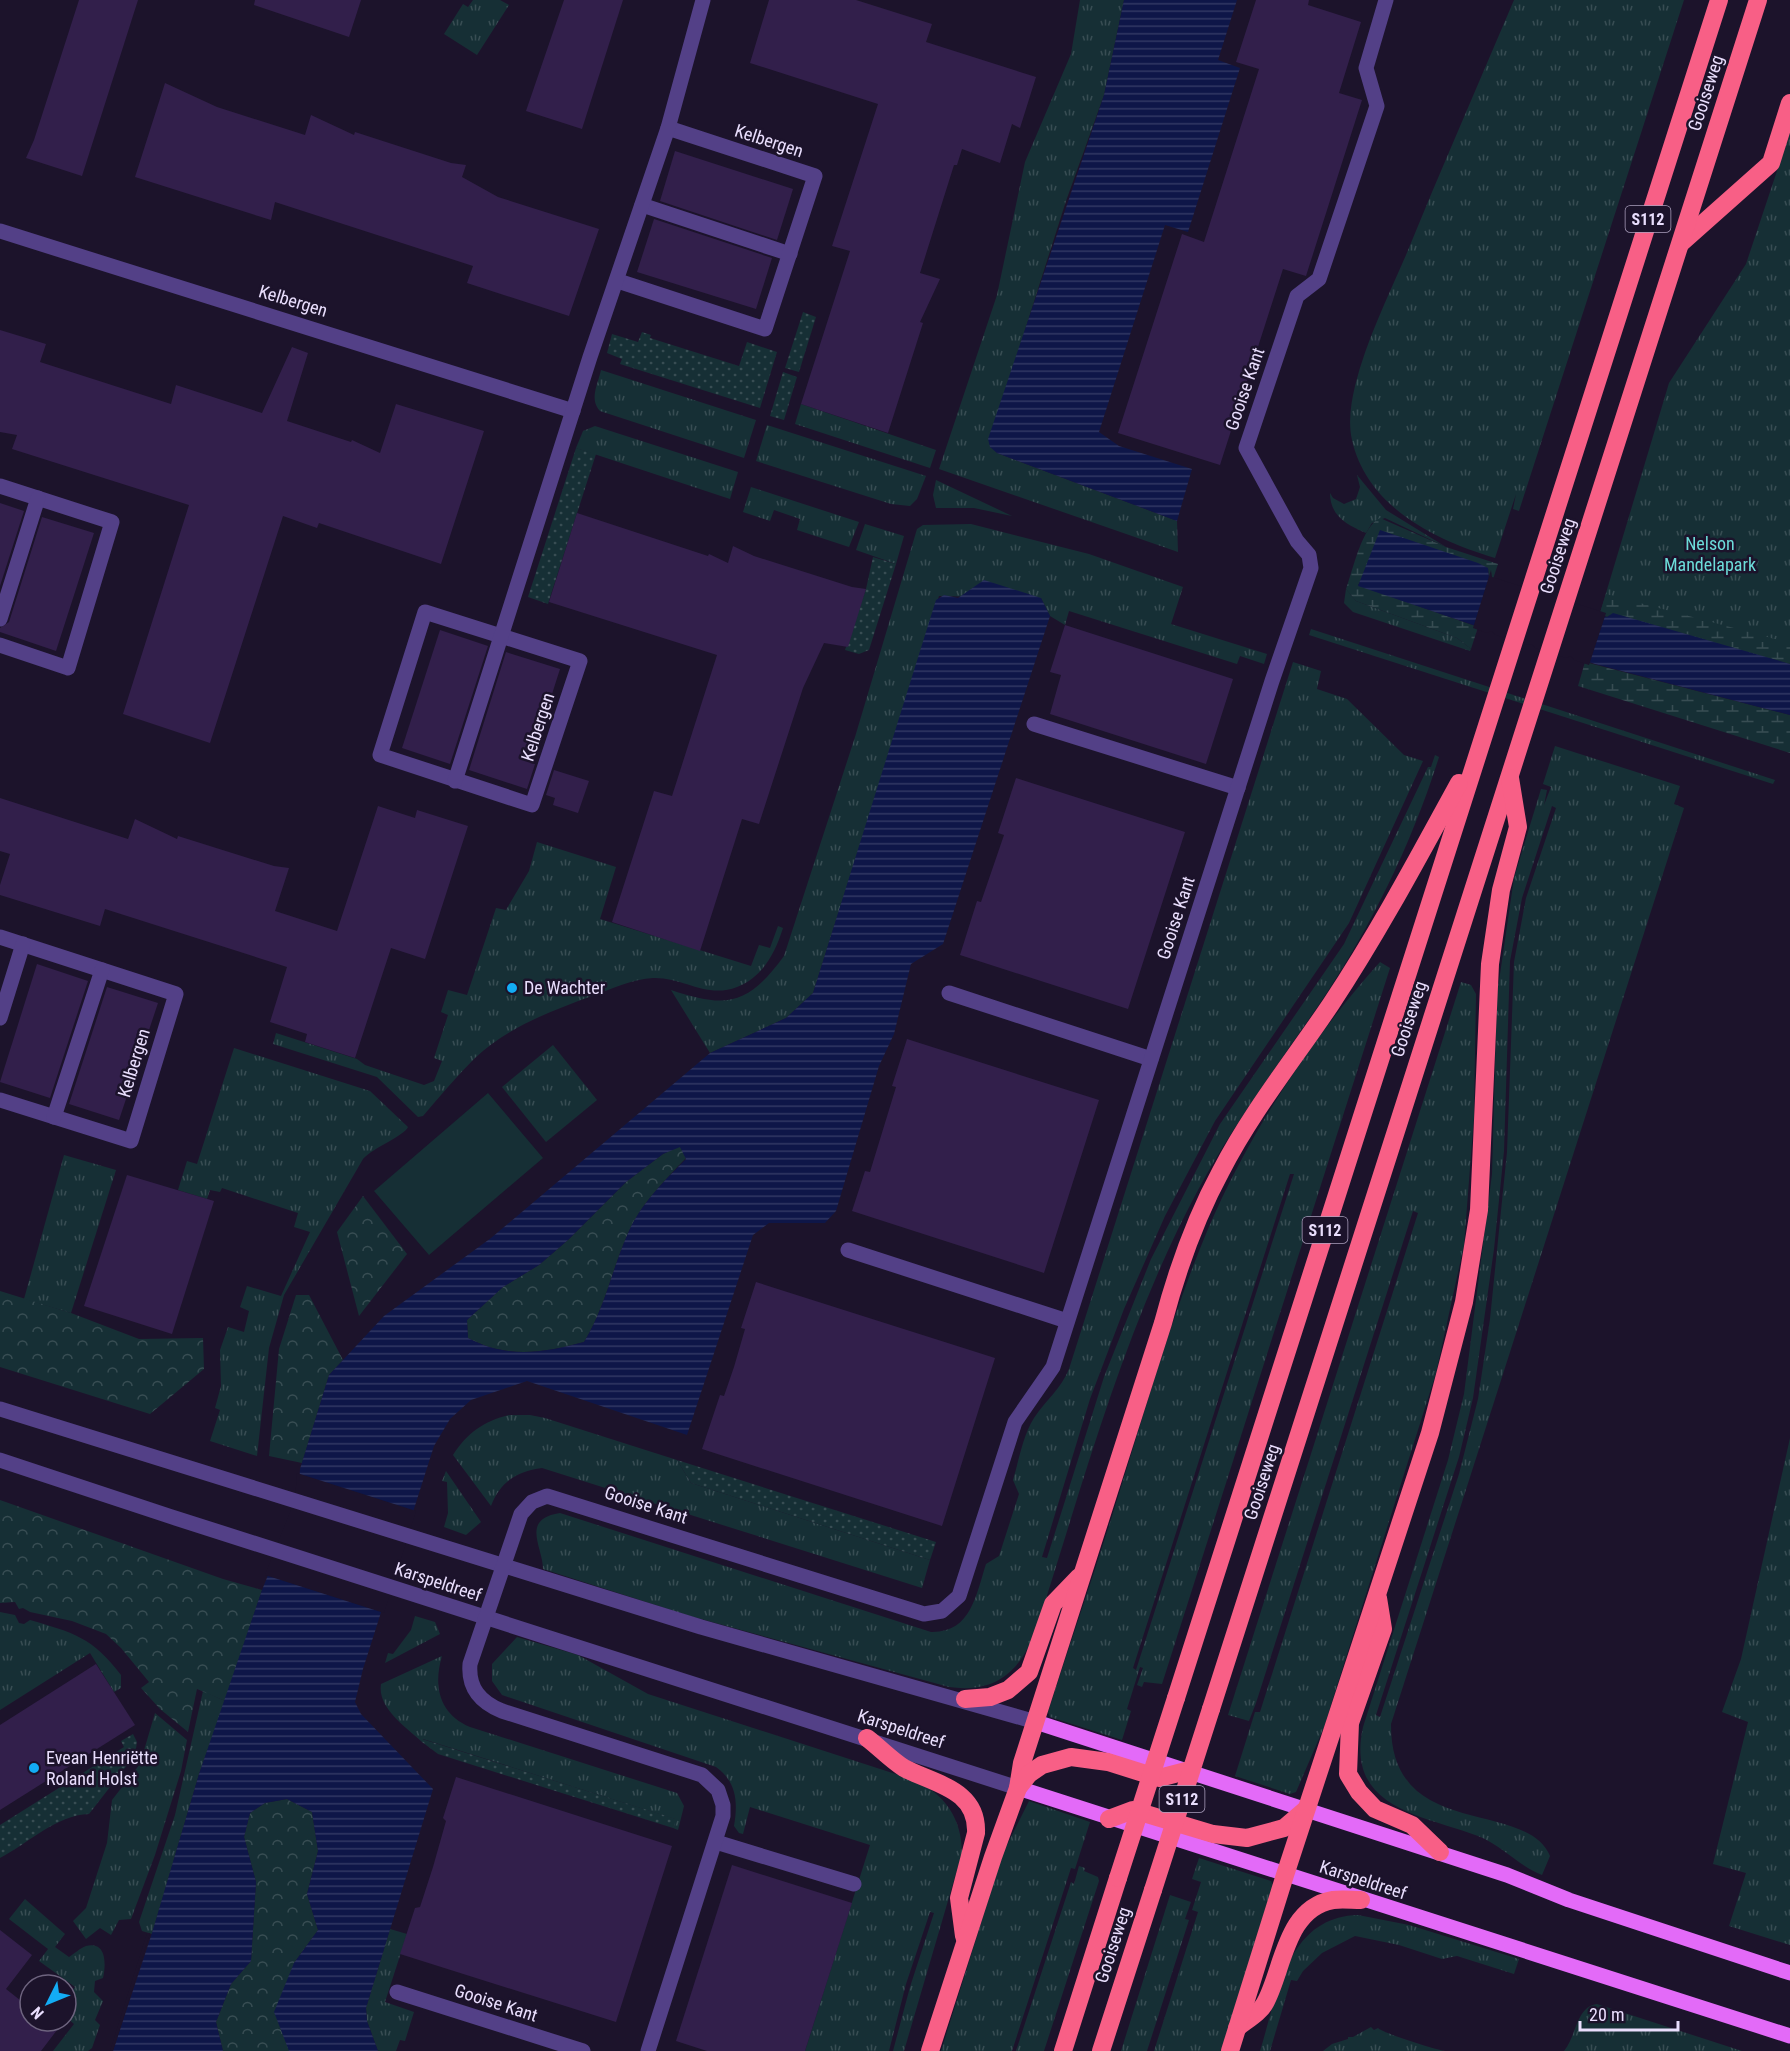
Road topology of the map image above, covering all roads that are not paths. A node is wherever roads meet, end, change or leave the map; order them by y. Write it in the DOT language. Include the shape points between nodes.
graph roads {
  1 [pos="703,0"];
  2 [pos="1386,0"];
  3 [pos="1719,0"];
  4 [pos="1758,0"];
  5 [pos="1790,103"];
  6 [pos="668,128"];
  7 [pos="642,205"];
  8 [pos="0,231"];
  9 [pos="1679,245"];
  10 [pos="790,254"];
  11 [pos="618,281"];
  12 [pos="573,411"];
  13 [pos="0,486"];
  14 [pos="38,498"];
  15 [pos="0,619"];
  16 [pos="502,635"];
  17 [pos="0,645"];
  18 [pos="1034,724"];
  19 [pos="1474,757"];
  20 [pos="1509,774"];
  21 [pos="455,781"];
  22 [pos="1238,788"];
  23 [pos="0,937"];
  24 [pos="23,944"];
  25 [pos="102,970"];
  26 [pos="949,993"];
  27 [pos="0,1018"];
  28 [pos="1151,1059"];
  29 [pos="0,1100"];
  30 [pos="54,1117"];
  31 [pos="848,1250"];
  32 [pos="1067,1321"];
  33 [pos="0,1409"];
  34 [pos="0,1460"];
  35 [pos="503,1565"];
  36 [pos="1083,1572"];
  37 [pos="1377,1596"];
  38 [pos="485,1617"];
  39 [pos="965,1699"];
  40 [pos="1036,1722"];
  41 [pos="867,1738"];
  42 [pos="1186,1771"];
  43 [pos="1018,1788"];
  44 [pos="1307,1809"];
  45 [pos="1109,1819"];
  46 [pos="716,1842"];
  47 [pos="1440,1852"];
  48 [pos="1285,1875"];
  49 [pos="854,1884"];
  50 [pos="1361,1900"];
  51 [pos="964,1941"];
  52 [pos="1790,1973"];
  53 [pos="398,1992"];
  54 [pos="1237,2028"];
  55 [pos="1786,2035"];
  56 [pos="583,2051"];
  57 [pos="648,2051"];
  58 [pos="930,2051"];
  59 [pos="1063,2051"];
  60 [pos="1101,2051"];
  61 [pos="1230,2051"];
  1 -- 6 [label="street"];
  2 -- 22 [label="street, Gooise Kant" via="1366,68 1377,106 1319,279 1297,296 1246,448 1309,555 1311,568"];
  3 -- 19 [label="highway, Gooiseweg / S112"];
  4 -- 9 [label="highway, Gooiseweg / S112"];
  5 -- 9 [label="highway, S112" via="1771,163"];
  6 -- 7 [label="street"];
  6 -- 10 [label="street, Kelbergen" via="815,176"];
  7 -- 10 [label="street"];
  7 -- 11 [label="street"];
  8 -- 12 [label="street, Kelbergen"];
  9 -- 20 [label="highway, Gooiseweg / S112"];
  10 -- 11 [label="street, Kelbergen" via="765,329"];
  11 -- 12 [label="street"];
  12 -- 16 [label="street"];
  13 -- 14 [label="street"];
  14 -- 15 [label="street"];
  14 -- 17 [label="street" via="112,522 68,668"];
  16 -- 21 [label="street"];
  16 -- 21 [label="street, Kelbergen" via="425,612 380,755"];
  16 -- 21 [label="street, Kelbergen" via="580,660 532,805"];
  18 -- 22 [label="street"];
  19 -- 36 [label="highway" via="1376,932 1221,1171 1177,1270"];
  19 -- 59 [label="highway, Gooiseweg / S112, bridge"];
  20 -- 37 [label="highway" via="1518,827 1499,903 1487,1000 1483,1155 1473,1257 1448,1369"];
  20 -- 60 [label="highway, Gooiseweg / S112, bridge"];
  22 -- 28 [label="street, Gooise Kant"];
  23 -- 24 [label="street, Kelbergen"];
  24 -- 25 [label="street, Kelbergen"];
  24 -- 27 [label="street"];
  25 -- 30 [label="street"];
  25 -- 30 [label="street, Kelbergen" via="176,994 131,1141"];
  26 -- 28 [label="street"];
  28 -- 32 [label="street, Gooise Kant"];
  29 -- 30 [label="street, Kelbergen"];
  31 -- 32 [label="street"];
  32 -- 35 [label="street, Gooise Kant" via="1053,1368 1015,1422 959,1596 942,1611 924,1614 547,1496 525,1508"];
  33 -- 35 [label="street, Karspeldreef"];
  34 -- 38 [label="street, Karspeldreef"];
  35 -- 38 [label="street, Gooise Kant"];
  35 -- 39 [label="street, Karspeldreef" via="701,1627"];
  36 -- 39 [label="highway" via="1053,1604 1029,1672 1008,1690 990,1697"];
  36 -- 40 [label="highway"];
  37 -- 44 [label="highway"];
  37 -- 47 [label="highway" via="1383,1629 1350,1723 1348,1774 1375,1809 1412,1825"];
  38 -- 41 [label="street, Karspeldreef"];
  38 -- 46 [label="street, Gooise Kant" via="469,1675 483,1702 702,1775 718,1790 723,1805"];
  39 -- 40 [label="street, Karspeldreef"];
  40 -- 42 [label="main road, Karspeldreef"];
  40 -- 43 [label="highway"];
  41 -- 43 [label="street, Karspeldreef"];
  41 -- 51 [label="highway" via="904,1767 959,1793 972,1812 976,1833 959,1898"];
  42 -- 43 [label="highway" via="1159,1778 1108,1762 1071,1758 1042,1765"];
  42 -- 44 [label="main road, Karspeldreef"];
  43 -- 45 [label="main road, Karspeldreef"];
  43 -- 51 [label="highway"];
  44 -- 45 [label="highway" via="1284,1828 1247,1838 1212,1834 1133,1810"];
  44 -- 47 [label="main road, Karspeldreef"];
  44 -- 48 [label="highway"];
  45 -- 48 [label="main road, Karspeldreef"];
  46 -- 49 [label="street"];
  46 -- 57 [label="street, Gooise Kant"];
  47 -- 52 [label="main road, Karspeldreef" via="1569,1900"];
  48 -- 50 [label="main road, Karspeldreef"];
  48 -- 54 [label="highway"];
  50 -- 54 [label="highway" via="1332,1900 1300,1922 1285,1946 1264,2005"];
  50 -- 55 [label="main road, Karspeldreef"];
  51 -- 58 [label="highway"];
  53 -- 56 [label="street, Gooise Kant"];
  54 -- 61 [label="highway"];
}
